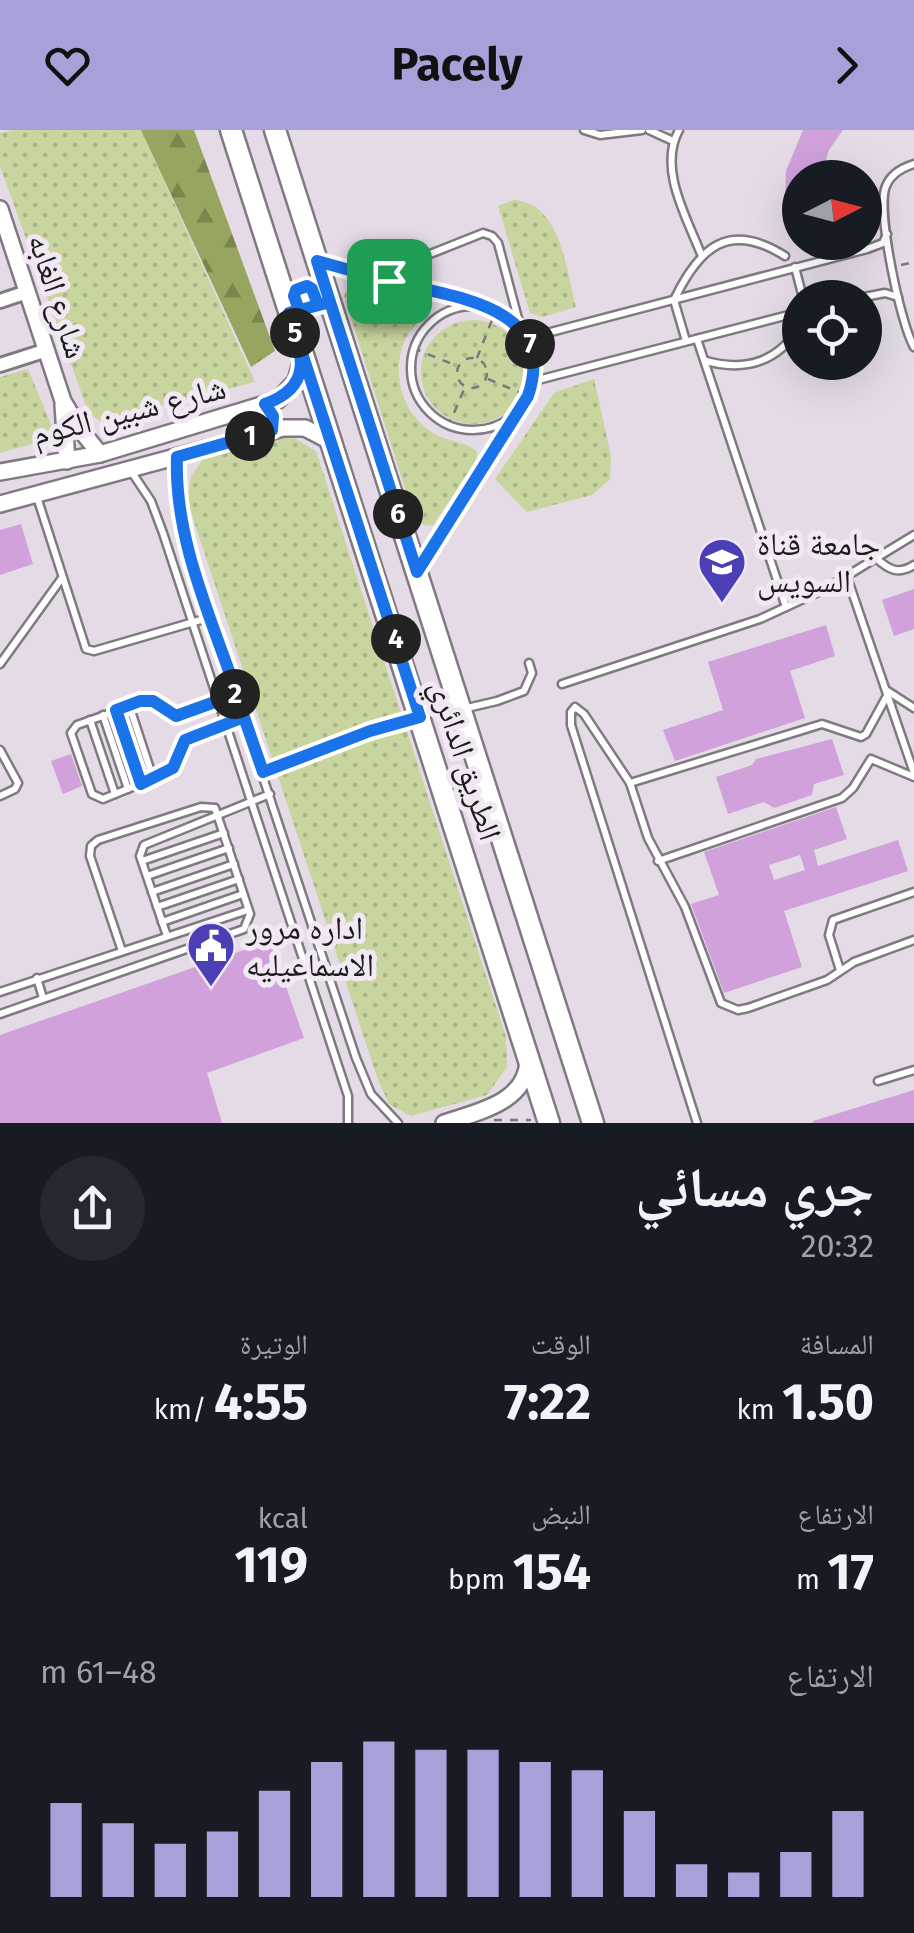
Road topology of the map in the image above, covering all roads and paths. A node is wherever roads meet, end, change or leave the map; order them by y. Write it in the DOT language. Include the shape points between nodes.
graph roads {
  1 [pos="231,130"];
  2 [pos="275,130"];
  3 [pos="584,130"];
  4 [pos="646,130"];
  5 [pos="680,130"];
  6 [pos="673,141"];
  7 [pos="914,164"];
  8 [pos="0,209"];
  9 [pos="4,232"];
  10 [pos="887,234"];
  11 [pos="701,254"];
  12 [pos="782,254"];
  13 [pos="317,261"];
  14 [pos="914,262"];
  15 [pos="795,267"];
  16 [pos="892,267"];
  17 [pos="798,280"];
  18 [pos="389,281"];
  19 [pos="28,292"];
  20 [pos="882,294"];
  21 [pos="898,297"];
  22 [pos="674,300"];
  23 [pos="0,301"];
  24 [pos="486,307"];
  25 [pos="496,310"];
  26 [pos="782,317"];
  27 [pos="520,328"];
  28 [pos="528,338"];
  29 [pos="697,339"];
  30 [pos="686,341"];
  31 [pos="914,347"];
  32 [pos="413,348"];
  33 [pos="782,349"];
  34 [pos="47,350"];
  35 [pos="302,355"];
  36 [pos="477,358"];
  37 [pos="704,361"];
  38 [pos="0,366"];
  39 [pos="458,366"];
  40 [pos="486,378"];
  41 [pos="534,381"];
  42 [pos="466,386"];
  43 [pos="528,396"];
  44 [pos="63,400"];
  45 [pos="265,404"];
  46 [pos="519,410"];
  47 [pos="444,424"];
  48 [pos="272,430"];
  49 [pos="333,443"];
  50 [pos="100,454"];
  51 [pos="177,457"];
  52 [pos="67,461"];
  53 [pos="130,470"];
  54 [pos="0,472"];
  55 [pos="36,495"];
  56 [pos="0,504"];
  57 [pos="914,535"];
  58 [pos="876,558"];
  59 [pos="914,566"];
  60 [pos="417,572"];
  61 [pos="63,577"];
  62 [pos="847,577"];
  63 [pos="786,607"];
  64 [pos="211,618"];
  65 [pos="192,622"];
  66 [pos="529,663"];
  67 [pos="0,664"];
  68 [pos="562,684"];
  69 [pos="887,692"];
  70 [pos="237,694"];
  71 [pos="218,700"];
  72 [pos="129,705"];
  73 [pos="914,708"];
  74 [pos="460,709"];
  75 [pos="116,710"];
  76 [pos="103,715"];
  77 [pos="244,717"];
  78 [pos="420,717"];
  79 [pos="90,720"];
  80 [pos="226,724"];
  81 [pos="0,750"];
  82 [pos="263,772"];
  83 [pos="914,775"];
  84 [pos="153,778"];
  85 [pos="141,784"];
  86 [pos="630,784"];
  87 [pos="128,789"];
  88 [pos="115,794"];
  89 [pos="270,794"];
  90 [pos="0,796"];
  91 [pos="252,801"];
  92 [pos="219,816"];
  93 [pos="224,833"];
  94 [pos="229,848"];
  95 [pos="142,861"];
  96 [pos="658,861"];
  97 [pos="234,864"];
  98 [pos="147,876"];
  99 [pos="239,879"];
  100 [pos="152,892"];
  101 [pos="914,892"];
  102 [pos="243,894"];
  103 [pos="157,907"];
  104 [pos="248,910"];
  105 [pos="162,922"];
  106 [pos="167,936"];
  107 [pos="914,940"];
  108 [pos="122,951"];
  109 [pos="840,970"];
  110 [pos="37,978"];
  111 [pos="0,992"];
  112 [pos="44,998"];
  113 [pos="0,1014"];
  114 [pos="528,1057"];
  115 [pos="914,1070"];
  116 [pos="878,1081"];
  117 [pos="496,1115"];
  118 [pos="484,1119"];
  119 [pos="542,1120"];
  120 [pos="490,1121"];
  121 [pos="447,1122"];
  122 [pos="348,1123"];
  123 [pos="398,1123"];
  124 [pos="593,1123"];
  125 [pos="697,1123"];
  1 -- 35 [label="main road, الطريق الدائري"];
  2 -- 13 [label="main road, الطريق الدائري"];
  3 -- 4 [label="lane" via="600,136"];
  4 -- 6 [label="lane"];
  5 -- 6 [label="lane"];
  6 -- 11 [label="lane" via="674,179"];
  7 -- 10 [label="lane" via="900,169 885,190"];
  8 -- 9 [label="street, شارع الغابه"];
  9 -- 19 [label="street, شارع الغابه"];
  10 -- 15 [label="lane" via="874,247"];
  10 -- 16 [label="lane"];
  11 -- 12 [label="lane" via="736,240"];
  11 -- 22 [label="lane"];
  13 -- 18 [label="lane"];
  13 -- 60 [label="main road, الطريق الدائري"];
  14 -- 16 [label="path"];
  15 -- 17 [label="lane"];
  15 -- 22 [label="lane"];
  16 -- 21 [label="lane"];
  18 -- 24 [label="lane"];
  18 -- 27 [label="lane" via="430,254 483,233 492,236"];
  19 -- 23 [label="street"];
  19 -- 34 [label="street, شارع الغابه"];
  20 -- 21 [label="lane"];
  21 -- 31 [label="lane"];
  22 -- 28 [label="lane"];
  22 -- 30 [label="lane"];
  24 -- 25 [label="lane"];
  24 -- 32 [label="lane" via="434,318"];
  25 -- 27 [label="lane"];
  25 -- 36 [label="path"];
  26 -- 29 [label="lane"];
  27 -- 28 [label="lane"];
  28 -- 41 [label="lane"];
  29 -- 30 [label="lane"];
  29 -- 37 [label="lane"];
  30 -- 41 [label="lane"];
  32 -- 39 [label="path"];
  32 -- 47 [label="lane" via="418,400"];
  33 -- 37 [label="lane" via="749,366"];
  34 -- 38 [label="street"];
  34 -- 44 [label="street, شارع الغابه"];
  35 -- 45 [label="street, شارع شبين الكوم" via="288,392"];
  35 -- 49 [label="main road, الطريق الدائري"];
  36 -- 39 [label="path"];
  36 -- 40 [label="path"];
  37 -- 63 [label="lane"];
  39 -- 42 [label="path"];
  40 -- 42 [label="path" via="477,387"];
  40 -- 43 [label="path"];
  41 -- 43 [label="lane"];
  42 -- 47 [label="path"];
  43 -- 46 [label="lane"];
  44 -- 50 [label="street, شارع الغابه"];
  44 -- 52 [label="street, شارع الغابه"];
  45 -- 48 [label="street"];
  45 -- 50 [label="street, شارع شبين الكوم"];
  46 -- 47 [label="lane" via="476,431"];
  46 -- 60 [label="lane"];
  48 -- 49 [label="street, شارع شبين الكوم" via="304,428"];
  48 -- 51 [label="street, شارع شبين الكوم"];
  49 -- 78 [label="main road, الطريق الدائري"];
  50 -- 52 [label="street, شارع شبين الكوم"];
  51 -- 53 [label="street, شارع شبين الكوم"];
  51 -- 64 [label="lane" via="180,514"];
  52 -- 54 [label="street, شارع شبين الكوم"];
  53 -- 55 [label="street, شارع شبين الكوم"];
  53 -- 65 [label="lane" via="156,514"];
  55 -- 56 [label="street, شارع شبين الكوم"];
  55 -- 61 [label="lane"];
  57 -- 58 [label="lane"];
  58 -- 59 [label="lane" via="888,570"];
  58 -- 62 [label="lane"];
  60 -- 74 [label="main road, الطريق الدائري"];
  61 -- 65 [label="lane" via="89,650"];
  61 -- 67 [label="lane"];
  62 -- 63 [label="lane"];
  62 -- 69 [label="lane"];
  63 -- 68 [label="lane"];
  64 -- 65 [label="lane"];
  64 -- 70 [label="lane"];
  65 -- 71 [label="lane"];
  66 -- 74 [label="lane" via="524,691"];
  69 -- 73 [label="lane"];
  69 -- 83 [label="lane"];
  69 -- 86 [label="lane" via="861,736 822,724"];
  70 -- 71 [label="lane"];
  70 -- 77 [label="lane"];
  71 -- 72 [label="lane" via="176,716 153,701"];
  71 -- 80 [label="lane"];
  72 -- 75 [label="lane"];
  72 -- 84 [label="lane"];
  74 -- 124 [label="main road, الطريق الدائري"];
  75 -- 76 [label="lane"];
  75 -- 85 [label="lane"];
  76 -- 79 [label="lane"];
  76 -- 87 [label="lane"];
  77 -- 80 [label="lane"];
  77 -- 82 [label="lane"];
  78 -- 82 [label="path"];
  78 -- 114 [label="main road, الطريق الدائري"];
  79 -- 88 [label="lane"];
  79 -- 88 [label="lane" via="74,726 72,737 92,794"];
  80 -- 84 [label="lane" via="185,740 173,768"];
  80 -- 91 [label="lane"];
  81 -- 90 [label="lane" via="18,783"];
  82 -- 89 [label="lane"];
  83 -- 96 [label="lane" via="871,759 842,798"];
  84 -- 85 [label="lane"];
  85 -- 87 [label="lane"];
  86 -- 96 [label="lane"];
  86 -- 125 [label="lane" via="575,706 571,725"];
  87 -- 88 [label="lane"];
  89 -- 91 [label="lane"];
  89 -- 123 [label="lane" via="370,1094"];
  91 -- 92 [label="lane"];
  91 -- 122 [label="lane" via="348,1096"];
  92 -- 93 [label="lane"];
  92 -- 95 [label="lane" via="149,842"];
  92 -- 108 [label="lane" via="206,805 93,843 90,852"];
  93 -- 94 [label="lane"];
  93 -- 95 [label="lane"];
  94 -- 97 [label="lane"];
  94 -- 98 [label="lane"];
  95 -- 98 [label="lane"];
  96 -- 109 [label="lane" via="685,908 716,995 729,1008 748,1008"];
  97 -- 99 [label="lane"];
  97 -- 100 [label="lane"];
  98 -- 100 [label="lane"];
  99 -- 102 [label="lane"];
  99 -- 103 [label="lane"];
  100 -- 103 [label="lane"];
  101 -- 109 [label="lane" via="833,920 829,935"];
  102 -- 104 [label="lane"];
  102 -- 105 [label="lane"];
  103 -- 105 [label="lane"];
  104 -- 106 [label="lane"];
  104 -- 112 [label="lane" via="248,925 240,932"];
  105 -- 106 [label="lane"];
  106 -- 108 [label="lane"];
  107 -- 109 [label="lane"];
  108 -- 110 [label="lane"];
  110 -- 111 [label="lane"];
  110 -- 112 [label="lane"];
  112 -- 113 [label="lane"];
  114 -- 119 [label="main road, الطريق الدائري"];
  114 -- 121 [label="street" via="523,1084 509,1096"];
  115 -- 116 [label="lane"];
  117 -- 118 [label="path"];
  119 -- 120 [label="path"];
}
